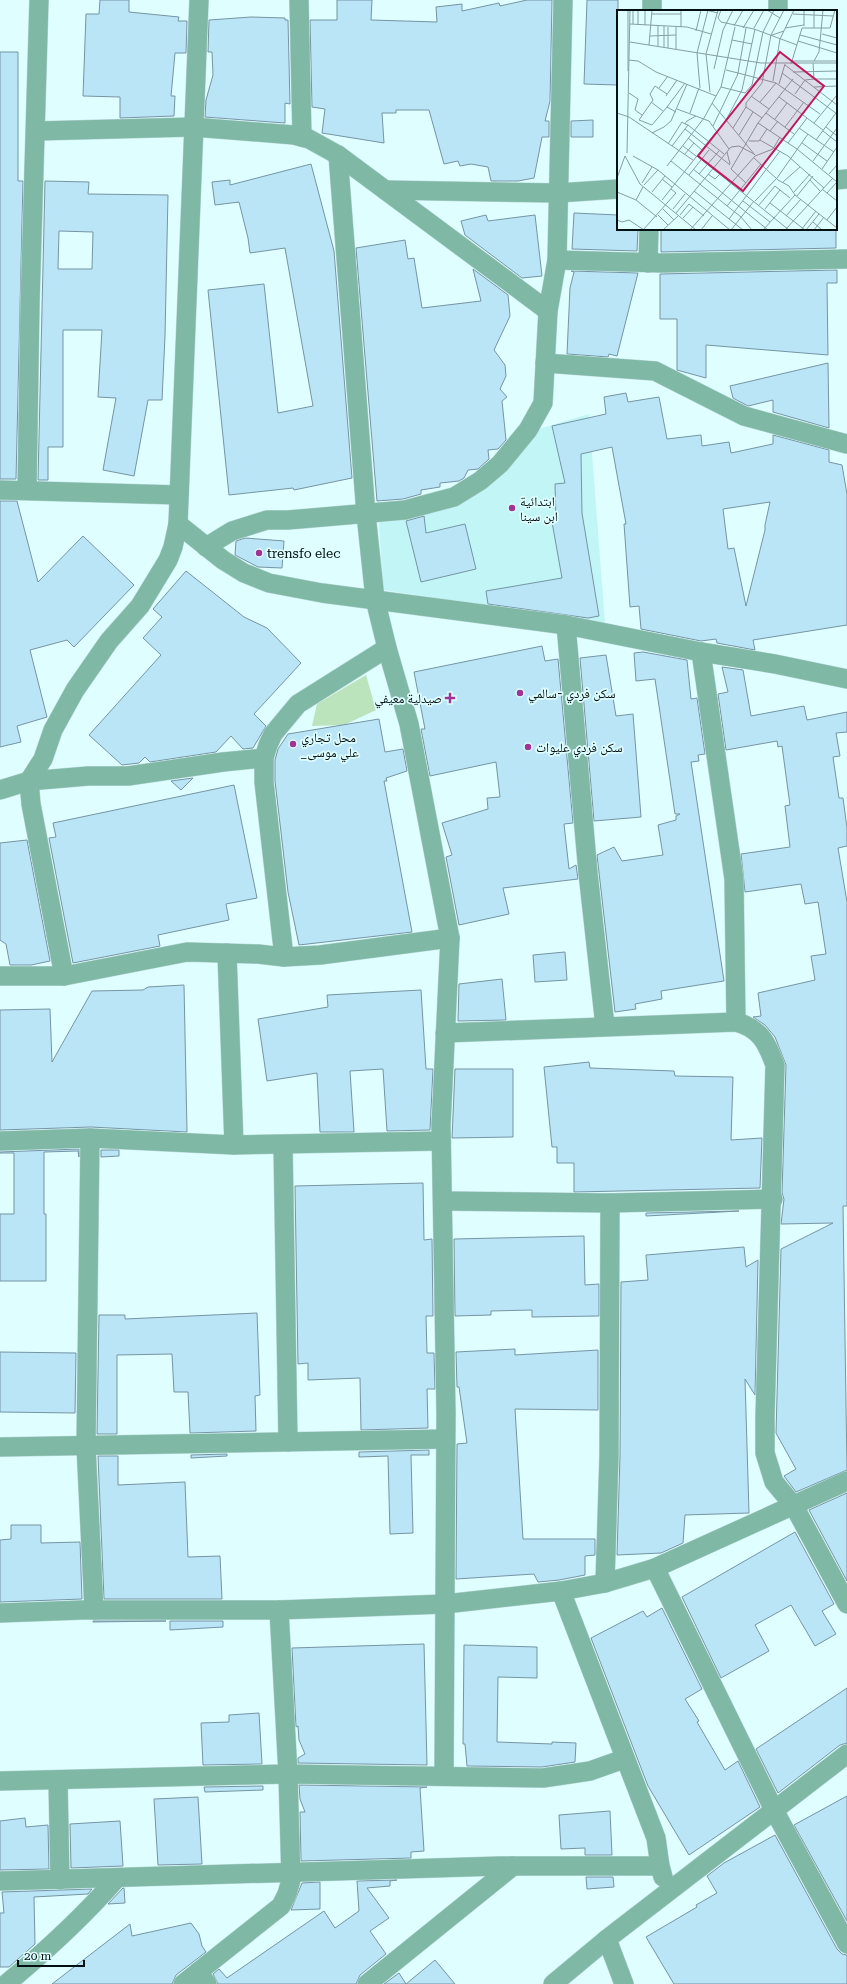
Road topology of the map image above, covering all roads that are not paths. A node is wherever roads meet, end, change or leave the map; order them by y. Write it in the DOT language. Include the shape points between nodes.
graph roads {
  1 [pos="40,0"];
  2 [pos="199,0"];
  3 [pos="299,0"];
  4 [pos="563,0"];
  5 [pos="193,126"];
  6 [pos="37,131"];
  7 [pos="302,137"];
  8 [pos="338,155"];
  9 [pos="617,188"];
  10 [pos="385,190"];
  11 [pos="558,193"];
  12 [pos="649,230"];
  13 [pos="847,259"];
  14 [pos="557,260"];
  15 [pos="648,263"];
  16 [pos="548,311"];
  17 [pos="545,362"];
  18 [pos="847,444"];
  19 [pos="0,490"];
  20 [pos="28,490"];
  21 [pos="179,495"];
  22 [pos="366,514"];
  23 [pos="178,524"];
  24 [pos="206,547"];
  25 [pos="375,599"];
  26 [pos="566,625"];
  27 [pos="387,648"];
  28 [pos="702,652"];
  29 [pos="847,679"];
  30 [pos="264,758"];
  31 [pos="29,781"];
  32 [pos="0,790"];
  33 [pos="450,938"];
  34 [pos="226,953"];
  35 [pos="284,957"];
  36 [pos="0,976"];
  37 [pos="64,976"];
  38 [pos="736,1022"];
  39 [pos="605,1026"];
  40 [pos="445,1033"];
  41 [pos="90,1138"];
  42 [pos="0,1141"];
  43 [pos="441,1141"];
  44 [pos="234,1145"];
  45 [pos="283,1145"];
  46 [pos="772,1199"];
  47 [pos="443,1201"];
  48 [pos="610,1203"];
  49 [pos="445,1439"];
  50 [pos="288,1442"];
  51 [pos="86,1446"];
  52 [pos="0,1448"];
  53 [pos="847,1481"];
  54 [pos="794,1506"];
  55 [pos="655,1568"];
  56 [pos="605,1583"];
  57 [pos="561,1591"];
  58 [pos="445,1604"];
  59 [pos="847,1604"];
  60 [pos="94,1610"];
  61 [pos="279,1610"];
  62 [pos="0,1613"];
  63 [pos="847,1754"];
  64 [pos="624,1759"];
  65 [pos="288,1774"];
  66 [pos="444,1776"];
  67 [pos="58,1780"];
  68 [pos="0,1781"];
  69 [pos="774,1810"];
  70 [pos="513,1866"];
  71 [pos="660,1866"];
  72 [pos="291,1872"];
  73 [pos="117,1878"];
  74 [pos="60,1880"];
  75 [pos="0,1881"];
  76 [pos="668,1892"];
  77 [pos="607,1939"];
  78 [pos="847,1944"];
  79 [pos="202,1978"];
  80 [pos="620,1982"];
  81 [pos="6,1984"];
  82 [pos="183,1984"];
  83 [pos="367,1984"];
  84 [pos="553,1984"];
  1 -- 6 [label="street"];
  2 -- 5 [label="street"];
  3 -- 7 [label="street"];
  4 -- 11 [label="street"];
  5 -- 6 [label="street"];
  5 -- 7 [label="street"];
  5 -- 21 [label="street"];
  6 -- 20 [label="street" via="30,303"];
  7 -- 8 [label="street"];
  8 -- 10 [label="street"];
  8 -- 22 [label="street"];
  9 -- 11 [label="street"];
  10 -- 11 [label="street"];
  10 -- 16 [label="street"];
  11 -- 14 [label="street"];
  12 -- 15 [label="street"];
  13 -- 15 [label="street"];
  14 -- 15 [label="street"];
  14 -- 16 [label="street"];
  16 -- 17 [label="street"];
  17 -- 18 [label="street" via="655,371 744,416"];
  17 -- 22 [label="street" via="543,403 528,430 505,458 480,481 454,497 430,505"];
  19 -- 20 [label="street"];
  20 -- 21 [label="street"];
  21 -- 23 [label="street"];
  22 -- 24 [label="street" via="267,520 232,531"];
  22 -- 25 [label="street"];
  23 -- 24 [label="street"];
  23 -- 31 [label="street" via="168,560 140,606 109,641 75,690 53,730 43,759"];
  24 -- 25 [label="street" via="244,573 269,583"];
  25 -- 26 [label="street"];
  25 -- 27 [label="street"];
  26 -- 28 [label="street"];
  26 -- 39 [label="street" via="588,873"];
  27 -- 30 [label="street" via="298,704 273,734"];
  27 -- 33 [label="street" via="409,724"];
  28 -- 29 [label="street"];
  28 -- 38 [label="street" via="734,879"];
  30 -- 31 [label="street" via="128,776 88,776"];
  30 -- 35 [label="street" via="264,782"];
  31 -- 32 [label="street"];
  31 -- 37 [label="street" via="31,804"];
  33 -- 35 [label="street" via="320,955"];
  33 -- 40 [label="street"];
  34 -- 35 [label="street"];
  34 -- 37 [label="street" via="187,952"];
  34 -- 44 [label="street"];
  36 -- 37 [label="street"];
  38 -- 39 [label="street"];
  38 -- 46 [label="street" via="749,1025 760,1035 769,1047 776,1065"];
  39 -- 40 [label="street"];
  40 -- 43 [label="street"];
  41 -- 42 [label="street"];
  41 -- 44 [label="street"];
  41 -- 51 [label="street"];
  43 -- 45 [label="street"];
  43 -- 47 [label="street"];
  44 -- 45 [label="street"];
  45 -- 50 [label="street"];
  46 -- 48 [label="street"];
  46 -- 54 [label="street" via="765,1452 774,1482"];
  47 -- 48 [label="street"];
  47 -- 49 [label="street"];
  48 -- 56 [label="street" via="609,1456"];
  49 -- 50 [label="street"];
  49 -- 58 [label="street"];
  50 -- 51 [label="street"];
  51 -- 52 [label="street"];
  51 -- 60 [label="street"];
  53 -- 54 [label="street"];
  54 -- 55 [label="street"];
  54 -- 59 [label="street"];
  55 -- 56 [label="street"];
  55 -- 69 [label="street"];
  56 -- 57 [label="street"];
  57 -- 58 [label="street"];
  57 -- 64 [label="street"];
  58 -- 61 [label="street"];
  58 -- 66 [label="street"];
  60 -- 61 [label="street"];
  60 -- 62 [label="street"];
  61 -- 65 [label="street"];
  63 -- 69 [label="street"];
  64 -- 66 [label="street" via="590,1771 543,1778"];
  64 -- 71 [label="street" via="656,1838"];
  65 -- 66 [label="street"];
  65 -- 67 [label="street"];
  65 -- 72 [label="street"];
  67 -- 68 [label="street"];
  67 -- 74 [label="street"];
  69 -- 76 [label="street"];
  69 -- 78 [label="street"];
  70 -- 71 [label="street"];
  70 -- 72 [label="street"];
  70 -- 83 [label="street"];
  71 -- 76 [label="street"];
  72 -- 73 [label="street"];
  72 -- 79 [label="street" via="287,1894 281,1906"];
  73 -- 74 [label="street"];
  73 -- 81 [label="street" via="57,1941"];
  74 -- 75 [label="street"];
  76 -- 77 [label="street"];
  77 -- 80 [label="street"];
  77 -- 84 [label="street"];
  79 -- 82 [label="street"];
}
